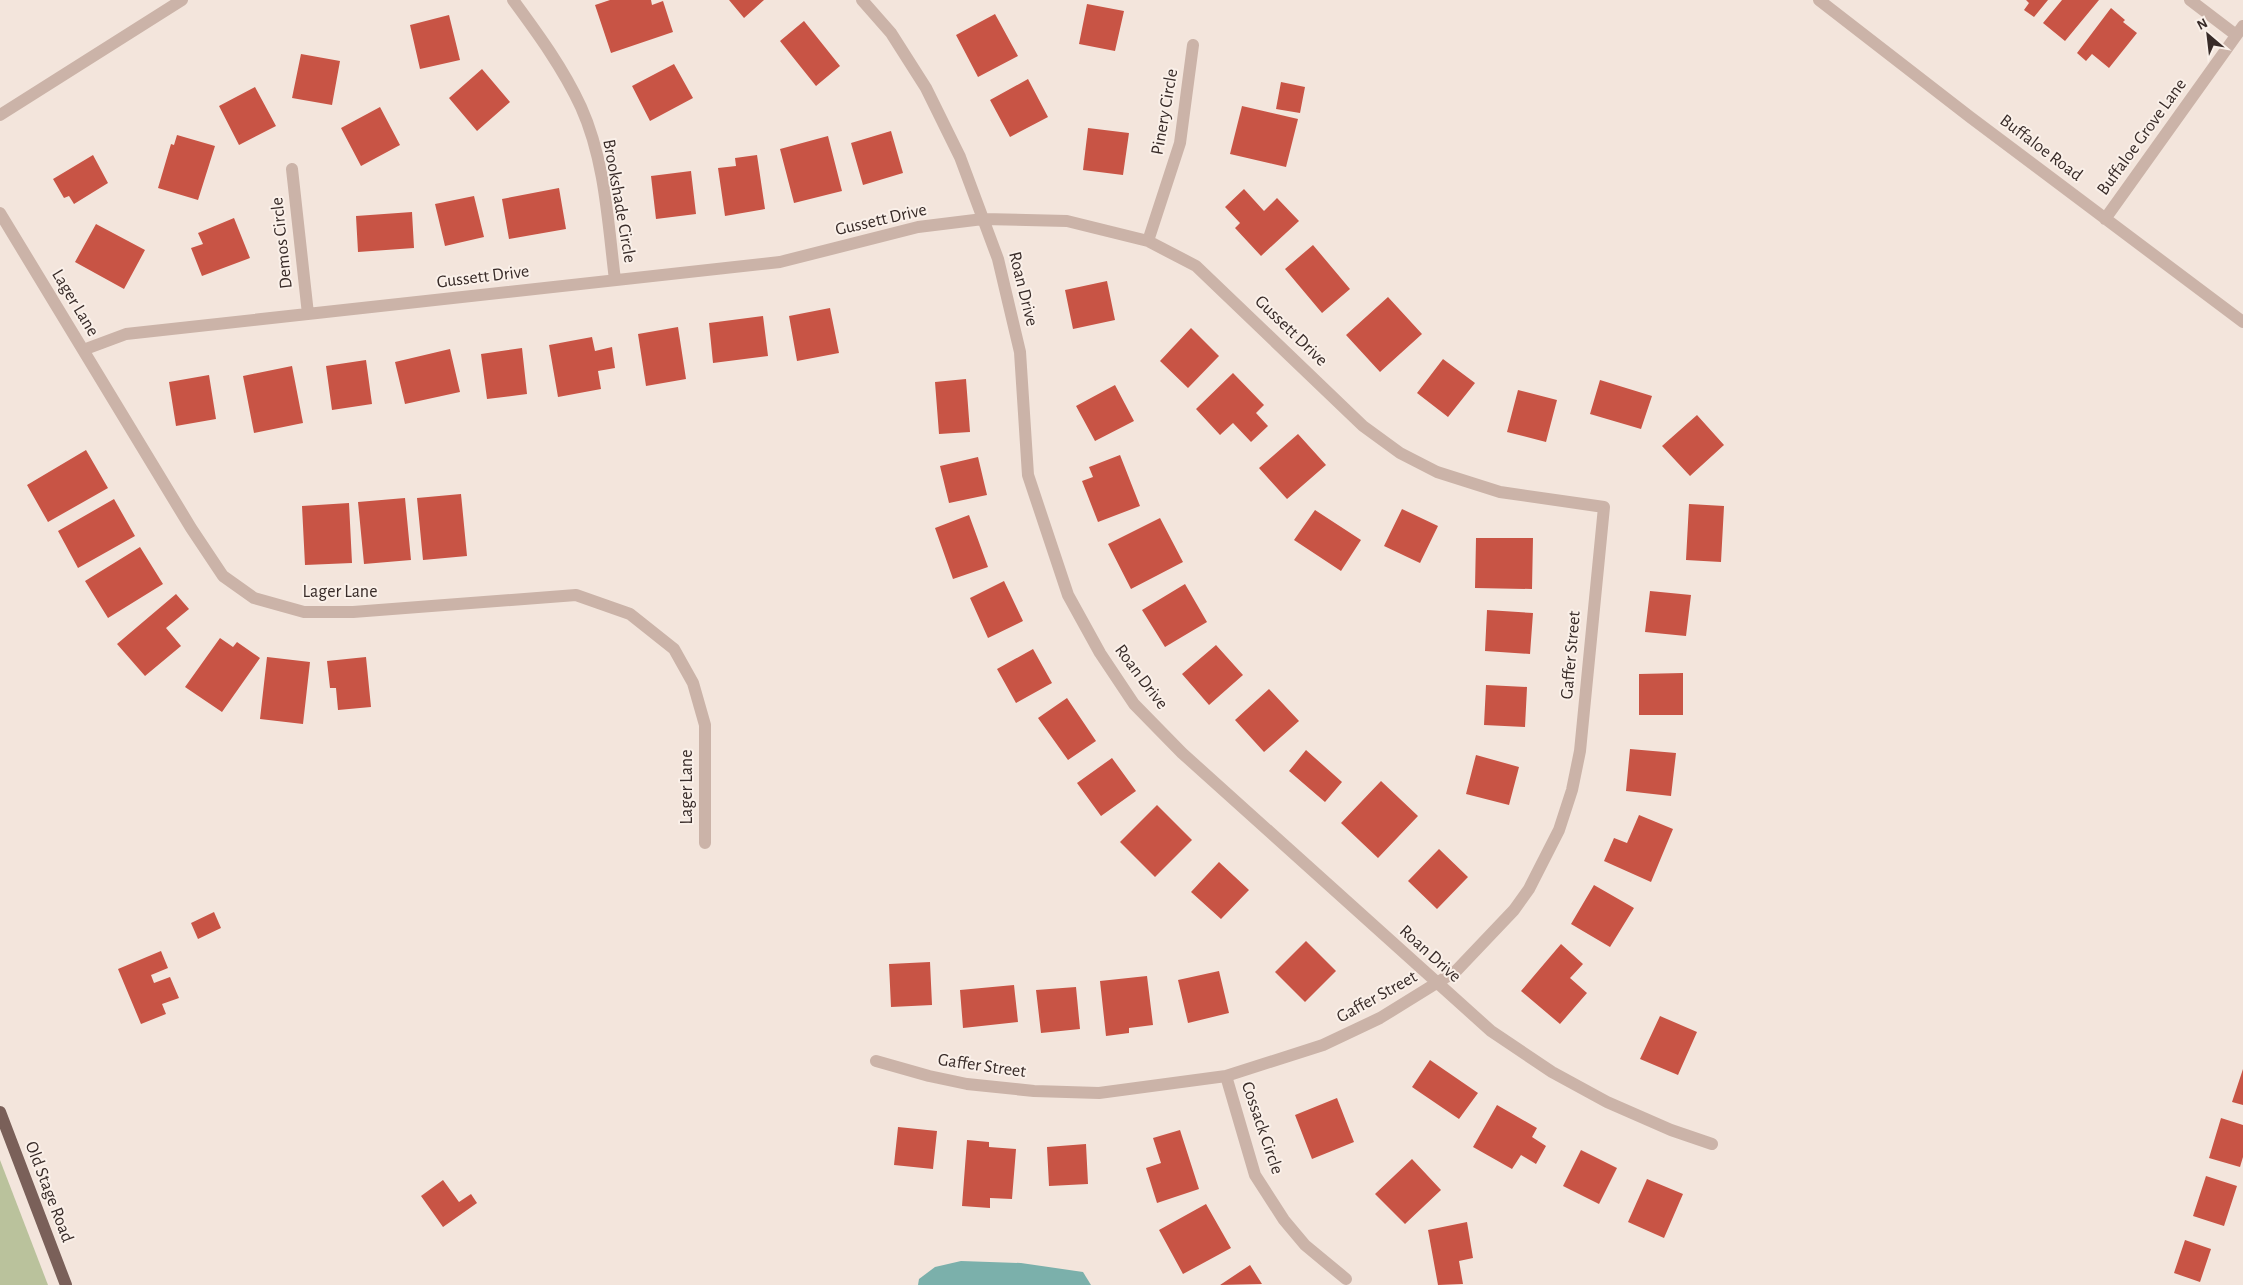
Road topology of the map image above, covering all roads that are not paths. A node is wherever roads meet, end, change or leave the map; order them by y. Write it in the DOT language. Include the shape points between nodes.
graph roads {
  1 [pos="182,0"];
  2 [pos="513,0"];
  3 [pos="862,0"];
  4 [pos="1819,0"];
  5 [pos="2190,0"];
  6 [pos="161,6"];
  7 [pos="2240,31"];
  8 [pos="1194,45"];
  9 [pos="0,115"];
  10 [pos="292,169"];
  11 [pos="0,213"];
  12 [pos="983,219"];
  13 [pos="2105,219"];
  14 [pos="1148,241"];
  15 [pos="615,280"];
  16 [pos="308,314"];
  17 [pos="2243,322"];
  18 [pos="83,350"];
  19 [pos="1604,507"];
  20 [pos="705,843"];
  21 [pos="1437,984"];
  22 [pos="876,1061"];
  23 [pos="1226,1076"];
  24 [pos="0,1112"];
  25 [pos="1712,1144"];
  26 [pos="1346,1279"];
  27 [pos="66,1285"];
  1 -- 6 [label="street"];
  2 -- 15 [label="street, Brookshade Circle" via="552,54 581,108 595,149"];
  3 -- 12 [label="street, Roan Drive" via="890,33 926,88 960,157"];
  4 -- 13 [label="street, Buffaloe Road"];
  5 -- 7 [label="street"];
  6 -- 9 [label="street"];
  7 -- 13 [label="street, Buffaloe Grove Lane"];
  8 -- 14 [label="street, Pinery Circle" via="1180,143"];
  10 -- 16 [label="street, Demos Circle"];
  11 -- 18 [label="street, Lager Lane"];
  12 -- 14 [label="street, Gussett Drive" via="1068,221"];
  12 -- 15 [label="street, Gussett Drive" via="918,228 780,262"];
  12 -- 21 [label="street, Roan Drive" via="998,259 1020,352 1028,475 1068,595 1100,654 1134,704 1182,753"];
  13 -- 17 [label="street, Buffaloe Road"];
  14 -- 19 [label="street, Gussett Drive" via="1196,266 1363,426 1400,453 1437,472 1500,492"];
  15 -- 16 [label="street, Gussett Drive"];
  16 -- 18 [label="street, Gussett Drive" via="126,334"];
  18 -- 20 [label="street, Lager Lane" via="212,560 224,576 254,598 304,612 354,612 576,595 630,614 674,649 693,683 705,725"];
  19 -- 21 [label="street, Gaffer Street" via="1580,751 1559,830 1514,910 1456,971"];
  21 -- 23 [label="street, Gaffer Street" via="1380,1018 1323,1045"];
  21 -- 25 [label="street, Roan Drive" via="1492,1031 1552,1072 1608,1102"];
  22 -- 23 [label="street, Gaffer Street" via="968,1084 1034,1091 1099,1093"];
  23 -- 26 [label="street, Cossack Circle" via="1255,1175 1284,1220 1305,1245"];
  24 -- 27 [label="main road, Old Stage Road"];
}
